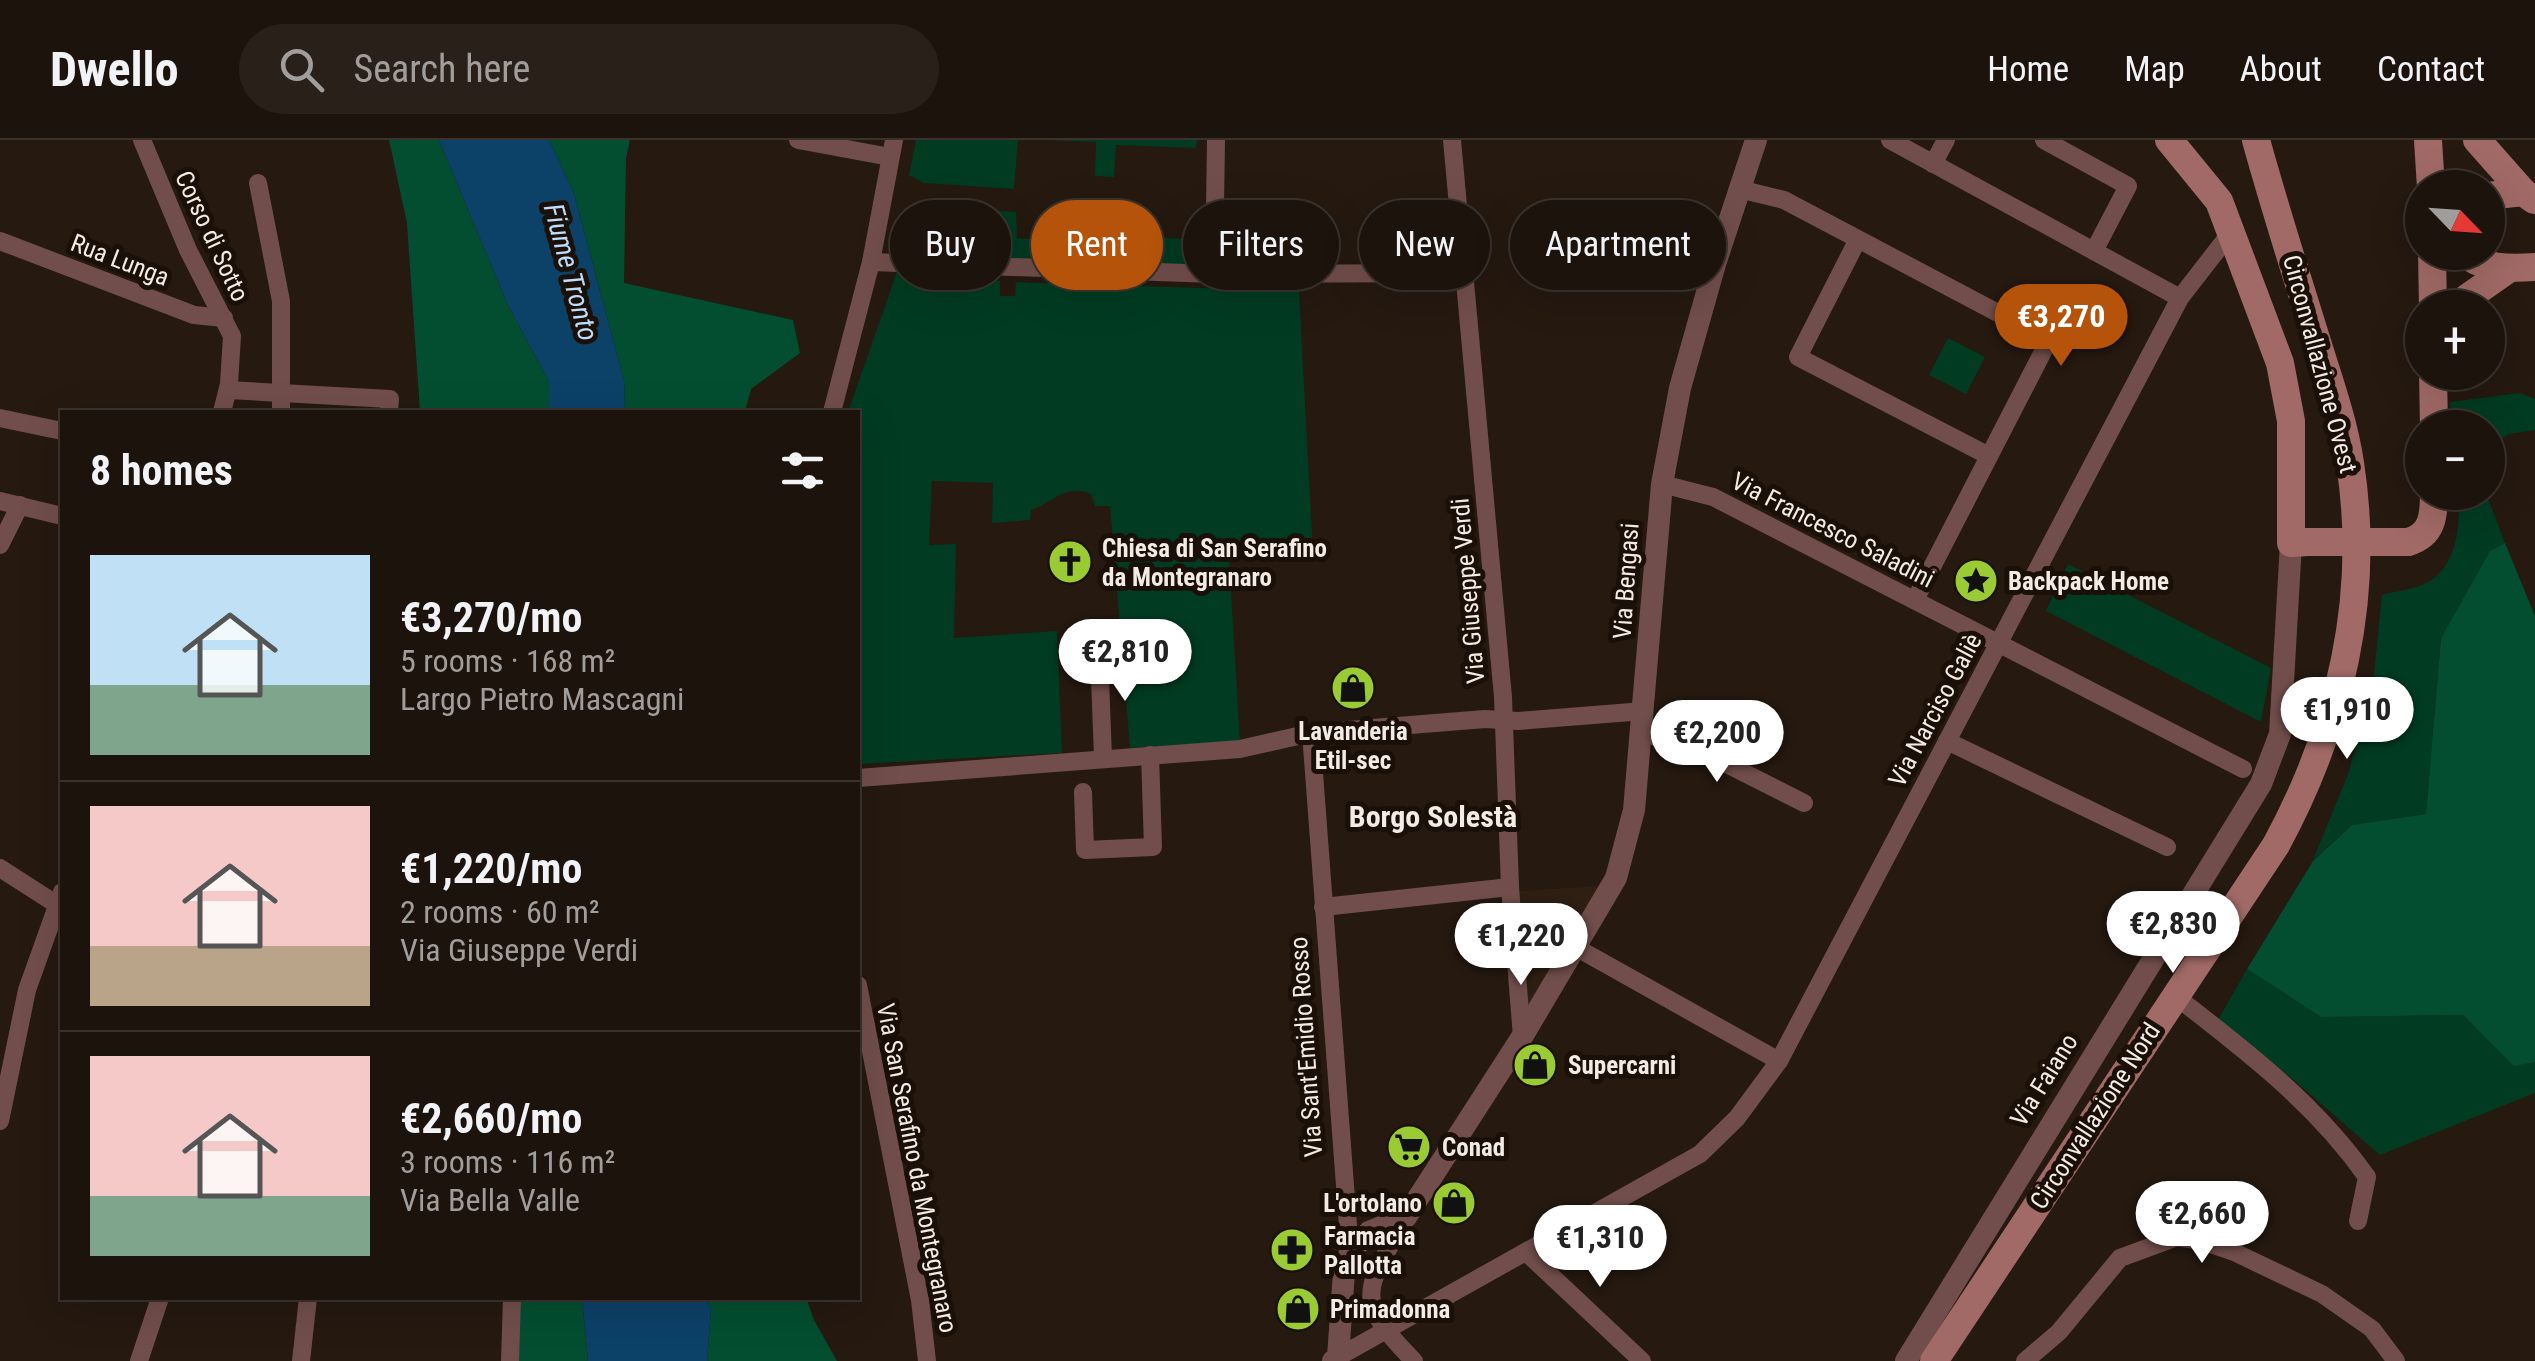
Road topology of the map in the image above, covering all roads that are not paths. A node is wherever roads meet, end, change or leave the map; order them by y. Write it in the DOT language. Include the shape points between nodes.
graph roads {
  1 [pos="142,140"];
  2 [pos="798,140"];
  3 [pos="1216,140"];
  4 [pos="1452,140"];
  5 [pos="1756,140"];
  6 [pos="1890,140"];
  7 [pos="1946,140"];
  8 [pos="2044,140"];
  9 [pos="2169,140"];
  10 [pos="2428,140"];
  11 [pos="2477,140"];
  12 [pos="2256,144"];
  13 [pos="892,149"];
  14 [pos="1933,164"];
  15 [pos="2430,170"];
  16 [pos="258,183"];
  17 [pos="1740,189"];
  18 [pos="2529,197"];
  19 [pos="1215,200"];
  20 [pos="1457,200"];
  21 [pos="2232,231"];
  22 [pos="0,241"];
  23 [pos="1857,241"];
  24 [pos="2094,252"];
  25 [pos="872,262"];
  26 [pos="2521,268"];
  27 [pos="1183,273"];
  28 [pos="1464,290"];
  29 [pos="2481,290"];
  30 [pos="2180,298"];
  31 [pos="224,318"];
  32 [pos="228,390"];
  33 [pos="282,393"];
  34 [pos="223,410"];
  35 [pos="281,410"];
  36 [pos="389,410"];
  37 [pos="833,410"];
  38 [pos="0,418"];
  39 [pos="60,431"];
  40 [pos="1989,456"];
  41 [pos="1662,484"];
  42 [pos="0,501"];
  43 [pos="20,505"];
  44 [pos="2434,510"];
  45 [pos="60,515"];
  46 [pos="2300,542"];
  47 [pos="0,545"];
  48 [pos="1915,600"];
  49 [pos="1998,643"];
  50 [pos="2349,651"];
  51 [pos="1099,652"];
  52 [pos="1504,720"];
  53 [pos="1643,722"];
  54 [pos="1311,732"];
  55 [pos="1947,741"];
  56 [pos="1150,755"];
  57 [pos="1104,758"];
  58 [pos="2243,769"];
  59 [pos="860,778"];
  60 [pos="1082,792"];
  61 [pos="1804,803"];
  62 [pos="2167,846"];
  63 [pos="0,868"];
  64 [pos="1510,888"];
  65 [pos="60,898"];
  66 [pos="1324,907"];
  67 [pos="1576,948"];
  68 [pos="860,995"];
  69 [pos="2174,995"];
  70 [pos="1522,1037"];
  71 [pos="1779,1062"];
  72 [pos="0,1121"];
  73 [pos="1406,1217"];
  74 [pos="2358,1221"];
  75 [pos="1350,1252"];
  76 [pos="1526,1253"];
  77 [pos="159,1300"];
  78 [pos="308,1300"];
  79 [pos="512,1300"];
  80 [pos="1384,1330"];
  81 [pos="1335,1359"];
  82 [pos="1637,1359"];
  83 [pos="140,1361"];
  84 [pos="302,1361"];
  85 [pos="510,1361"];
  86 [pos="926,1361"];
  87 [pos="1414,1361"];
  88 [pos="1906,1361"];
  89 [pos="1934,1361"];
  90 [pos="2024,1361"];
  91 [pos="2396,1361"];
  1 -- 31 [label="street, Corso di Sotto"];
  2 -- 13 [label="street"];
  3 -- 19 [label="street"];
  4 -- 20 [label="street, Via Giuseppe Verdi"];
  5 -- 17 [label="street, Via Bengasi"];
  6 -- 14 [label="street"];
  7 -- 14 [label="street"];
  8 -- 24 [label="street" via="2128,186"];
  9 -- 21 [label="main road" via="2220,202"];
  10 -- 15 [label="main road"];
  11 -- 18 [label="main road"];
  12 -- 50 [label="main road, Circonvallazione Ovest" via="2350,459 2357,522"];
  13 -- 25 [label="street"];
  14 -- 24 [label="street"];
  16 -- 33 [label="street" via="281,301"];
  17 -- 23 [label="street" via="1772,195"];
  17 -- 41 [label="street, Via Bengasi" via="1684,371"];
  21 -- 30 [label="street, Via Narciso Galiè"];
  21 -- 46 [label="main road" via="2280,363"];
  22 -- 31 [label="street, Rua Lunga" via="194,315"];
  23 -- 40 [label="street" via="2048,340"];
  23 -- 40 [label="street" via="1798,357"];
  24 -- 30 [label="street"];
  25 -- 27 [label="street"];
  25 -- 37 [label="street"];
  26 -- 29 [label="main road"];
  28 -- 52 [label="street, Via Giuseppe Verdi"];
  30 -- 49 [label="street, Via Narciso Galiè"];
  31 -- 32 [label="street, Corso di Sotto" via="232,336"];
  32 -- 33 [label="street"];
  32 -- 34 [label="street, Corso di Sotto"];
  33 -- 35 [label="street"];
  33 -- 36 [label="street" via="390,399"];
  38 -- 39 [label="street"];
  40 -- 48 [label="street"];
  41 -- 48 [label="street, Via Francesco Saladini" via="1713,497"];
  41 -- 53 [label="street, Via Bengasi"];
  42 -- 43 [label="street"];
  43 -- 45 [label="street"];
  43 -- 47 [label="street"];
  44 -- 46 [label="main road, bridge" via="2421,538 2408,542"];
  46 -- 88 [label="street, Via Faiano" via="2280,734 2262,784"];
  48 -- 49 [label="street, Via Francesco Saladini"];
  49 -- 55 [label="street, Via Narciso Galiè"];
  49 -- 58 [label="street, Via Francesco Saladini"];
  50 -- 69 [label="main road, Circonvallazione Nord" via="2317,763 2291,817"];
  51 -- 57 [label="street"];
  52 -- 53 [label="street"];
  52 -- 54 [label="street"];
  52 -- 64 [label="street, Via Giuseppe Verdi"];
  53 -- 61 [label="street"];
  53 -- 67 [label="street, Via Bengasi" via="1634,810 1616,878"];
  54 -- 56 [label="street" via="1240,749"];
  54 -- 66 [label="street, Via Sant'Emidio Rosso"];
  55 -- 62 [label="street"];
  55 -- 71 [label="street, Via Narciso Galiè"];
  56 -- 57 [label="street"];
  56 -- 60 [label="street" via="1153,847 1085,850"];
  57 -- 59 [label="street"];
  63 -- 65 [label="street"];
  64 -- 66 [label="street"];
  64 -- 70 [label="street, Via Giuseppe Verdi"];
  65 -- 72 [label="street" via="25,998"];
  66 -- 75 [label="street, Via Sant'Emidio Rosso"];
  67 -- 70 [label="street, Via Bengasi"];
  67 -- 71 [label="street"];
  68 -- 86 [label="street, Via San Serafino da Montegranaro"];
  69 -- 74 [label="street" via="2267,1066 2342,1140 2367,1176"];
  69 -- 89 [label="main road, Circonvallazione Nord"];
  70 -- 73 [label="street, Via Bengasi"];
  71 -- 76 [label="street, Via Narciso Galiè" via="1700,1154"];
  73 -- 75 [label="street" via="1368,1232"];
  73 -- 80 [label="street, Via Bengasi" via="1369,1293"];
  75 -- 81 [label="street, Via Sant'Emidio Rosso"];
  76 -- 80 [label="street, Via Narciso Galiè"];
  76 -- 82 [label="street"];
  77 -- 83 [label="street"];
  78 -- 84 [label="street"];
  79 -- 85 [label="street"];
  80 -- 81 [label="street, Via Narciso Galiè"];
  80 -- 87 [label="street"];
  90 -- 91 [label="street" via="2059,1332 2120,1258 2177,1237 2234,1252 2322,1294 2372,1329"];
}
